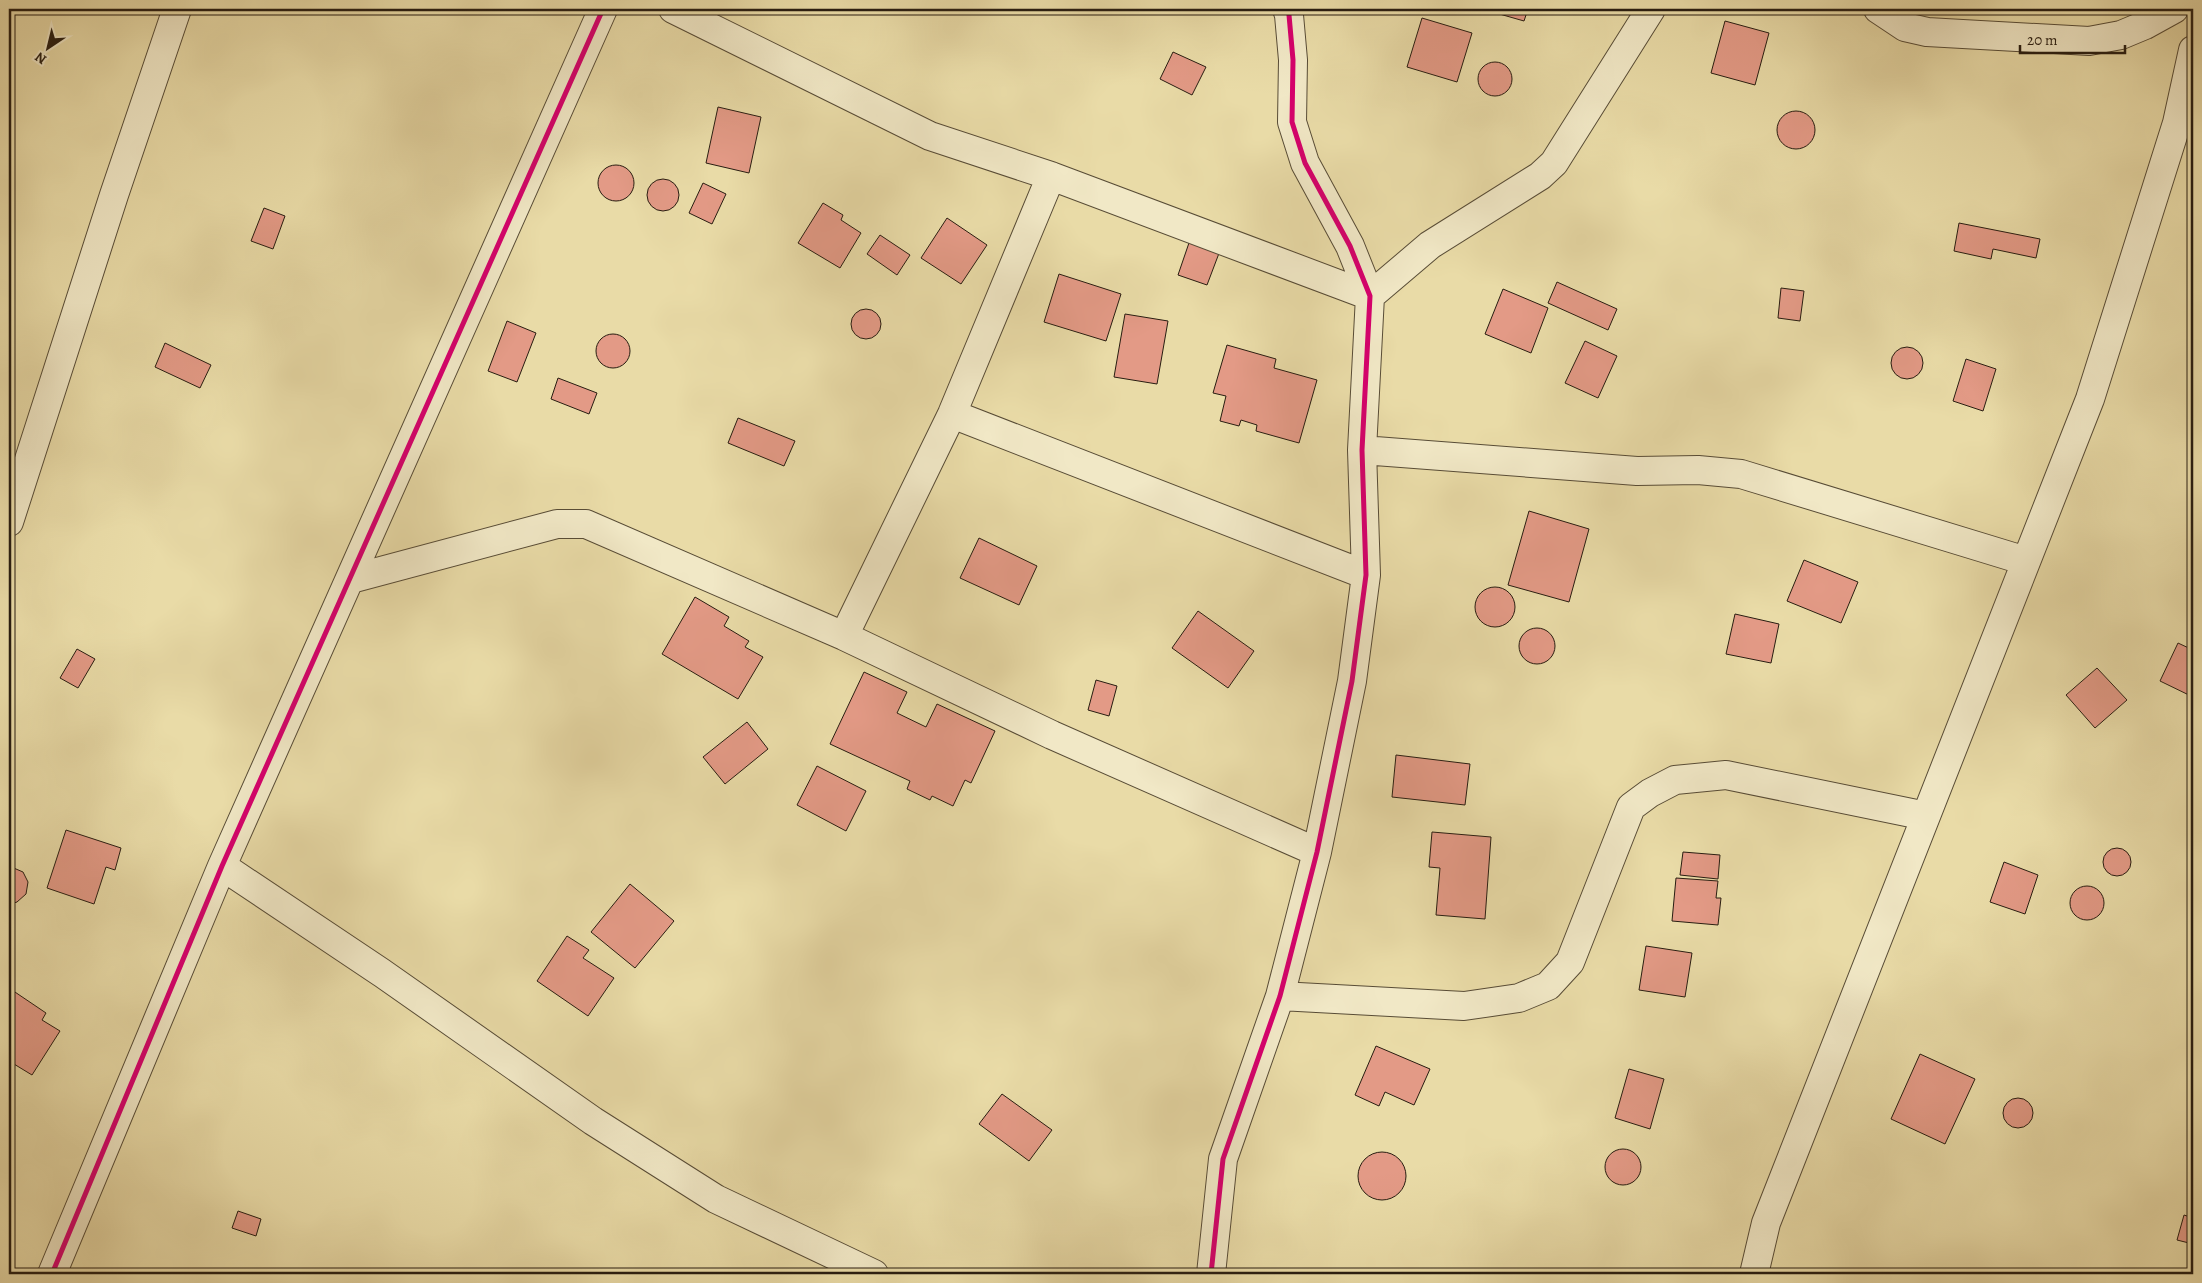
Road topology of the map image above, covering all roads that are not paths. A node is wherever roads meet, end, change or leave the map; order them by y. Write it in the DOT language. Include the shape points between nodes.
graph roads {
  1 [pos="177,9"];
  2 [pos="603,9"];
  3 [pos="673,9"];
  4 [pos="1287,9"];
  5 [pos="1651,9"];
  6 [pos="1878,9"];
  7 [pos="2174,9"];
  8 [pos="2193,50"];
  9 [pos="1051,176"];
  10 [pos="1370,296"];
  11 [pos="952,414"];
  12 [pos="1362,450"];
  13 [pos="9,522"];
  14 [pos="2026,561"];
  15 [pos="1366,575"];
  16 [pos="351,579"];
  17 [pos="844,636"];
  18 [pos="1926,816"];
  19 [pos="1317,852"];
  20 [pos="222,866"];
  21 [pos="1280,996"];
  22 [pos="52,1274"];
  23 [pos="874,1274"];
  24 [pos="1211,1274"];
  25 [pos="1754,1274"];
  1 -- 13 [label="street"];
  2 -- 16 [label="street"];
  3 -- 9 [label="street" via="930,136"];
  4 -- 10 [label="street" via="1293,60 1292,122 1305,163 1350,246"];
  5 -- 10 [label="street" via="1554,163 1540,176 1430,244"];
  6 -- 7 [label="street" via="1905,27 1927,32 2089,41 2120,35"];
  8 -- 14 [label="street" via="2177,123 2090,400"];
  9 -- 10 [label="street"];
  9 -- 11 [label="street"];
  10 -- 12 [label="street"];
  11 -- 15 [label="street"];
  11 -- 17 [label="street"];
  12 -- 14 [label="street" via="1637,471 1698,470 1741,474"];
  12 -- 15 [label="street"];
  14 -- 18 [label="street"];
  15 -- 19 [label="street" via="1352,681"];
  16 -- 17 [label="street" via="557,524 586,524"];
  16 -- 20 [label="street"];
  17 -- 19 [label="street" via="1052,735"];
  18 -- 21 [label="street" via="1726,775 1675,780 1631,807 1570,962 1548,986 1519,998 1464,1006"];
  18 -- 25 [label="street" via="1766,1223"];
  19 -- 21 [label="street"];
  20 -- 22 [label="street"];
  20 -- 23 [label="street" via="593,1121 708,1194"];
  21 -- 24 [label="street" via="1223,1159"];
}
